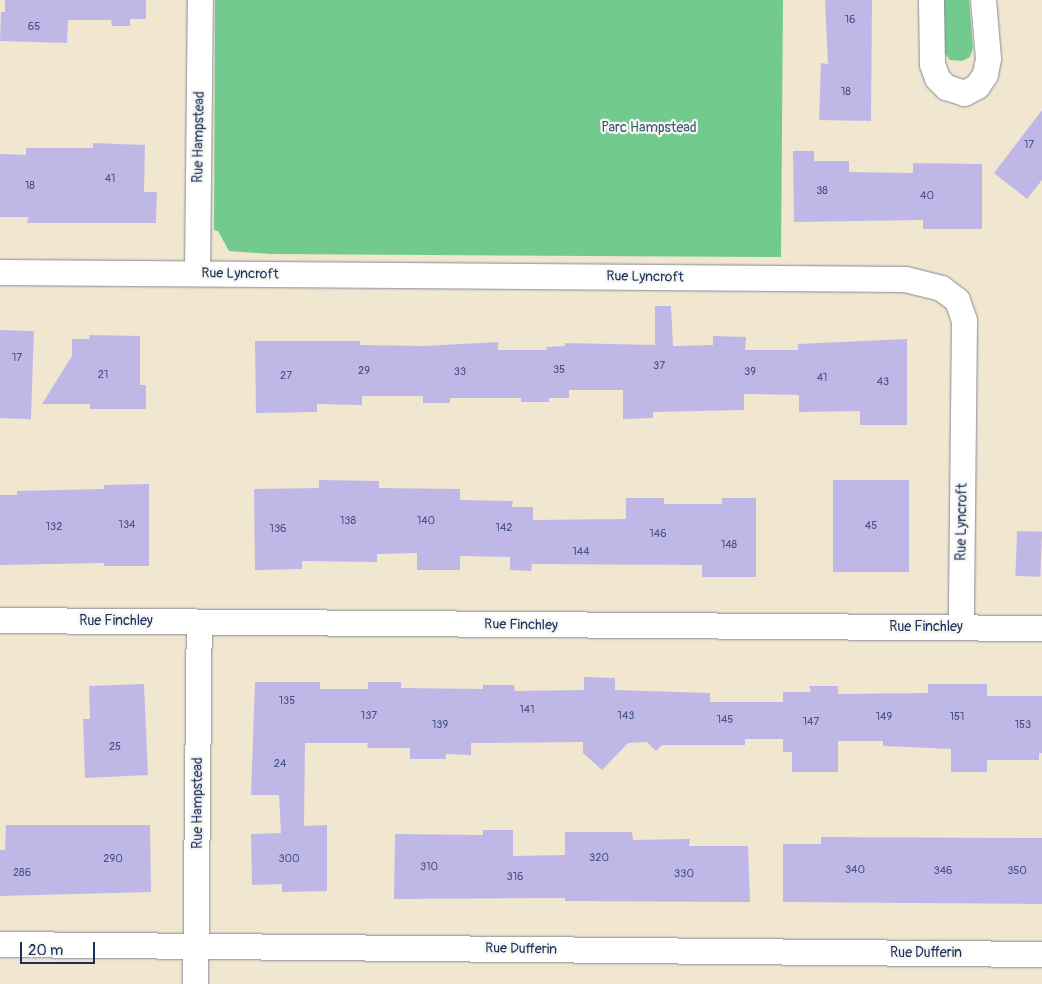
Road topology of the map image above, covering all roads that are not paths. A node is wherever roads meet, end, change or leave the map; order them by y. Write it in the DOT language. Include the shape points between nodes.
graph roads {
  1 [pos="200,0"];
  2 [pos="931,0"];
  3 [pos="983,0"];
  4 [pos="0,272"];
  5 [pos="197,273"];
  6 [pos="0,620"];
  7 [pos="199,622"];
  8 [pos="961,627"];
  9 [pos="1042,628"];
  10 [pos="0,944"];
  11 [pos="196,946"];
  12 [pos="1042,954"];
  13 [pos="195,984"];
  1 -- 5 [label="street, Rue Hampstead"];
  2 -- 3 [label="street" via="932,64 937,78 946,87 964,93 977,86 985,74 988,58"];
  4 -- 5 [label="street, Rue Lyncroft"];
  5 -- 8 [label="street, Rue Lyncroft" via="905,279 941,288 957,300 964,320"];
  6 -- 7 [label="street, Rue Finchley"];
  7 -- 8 [label="street, Rue Finchley"];
  7 -- 11 [label="street, Rue Hampstead"];
  8 -- 9 [label="street, Rue Finchley"];
  10 -- 11 [label="street, Rue Dufferin"];
  11 -- 12 [label="street, Rue Dufferin"];
  11 -- 13 [label="street, Rue Hampstead"];
}
